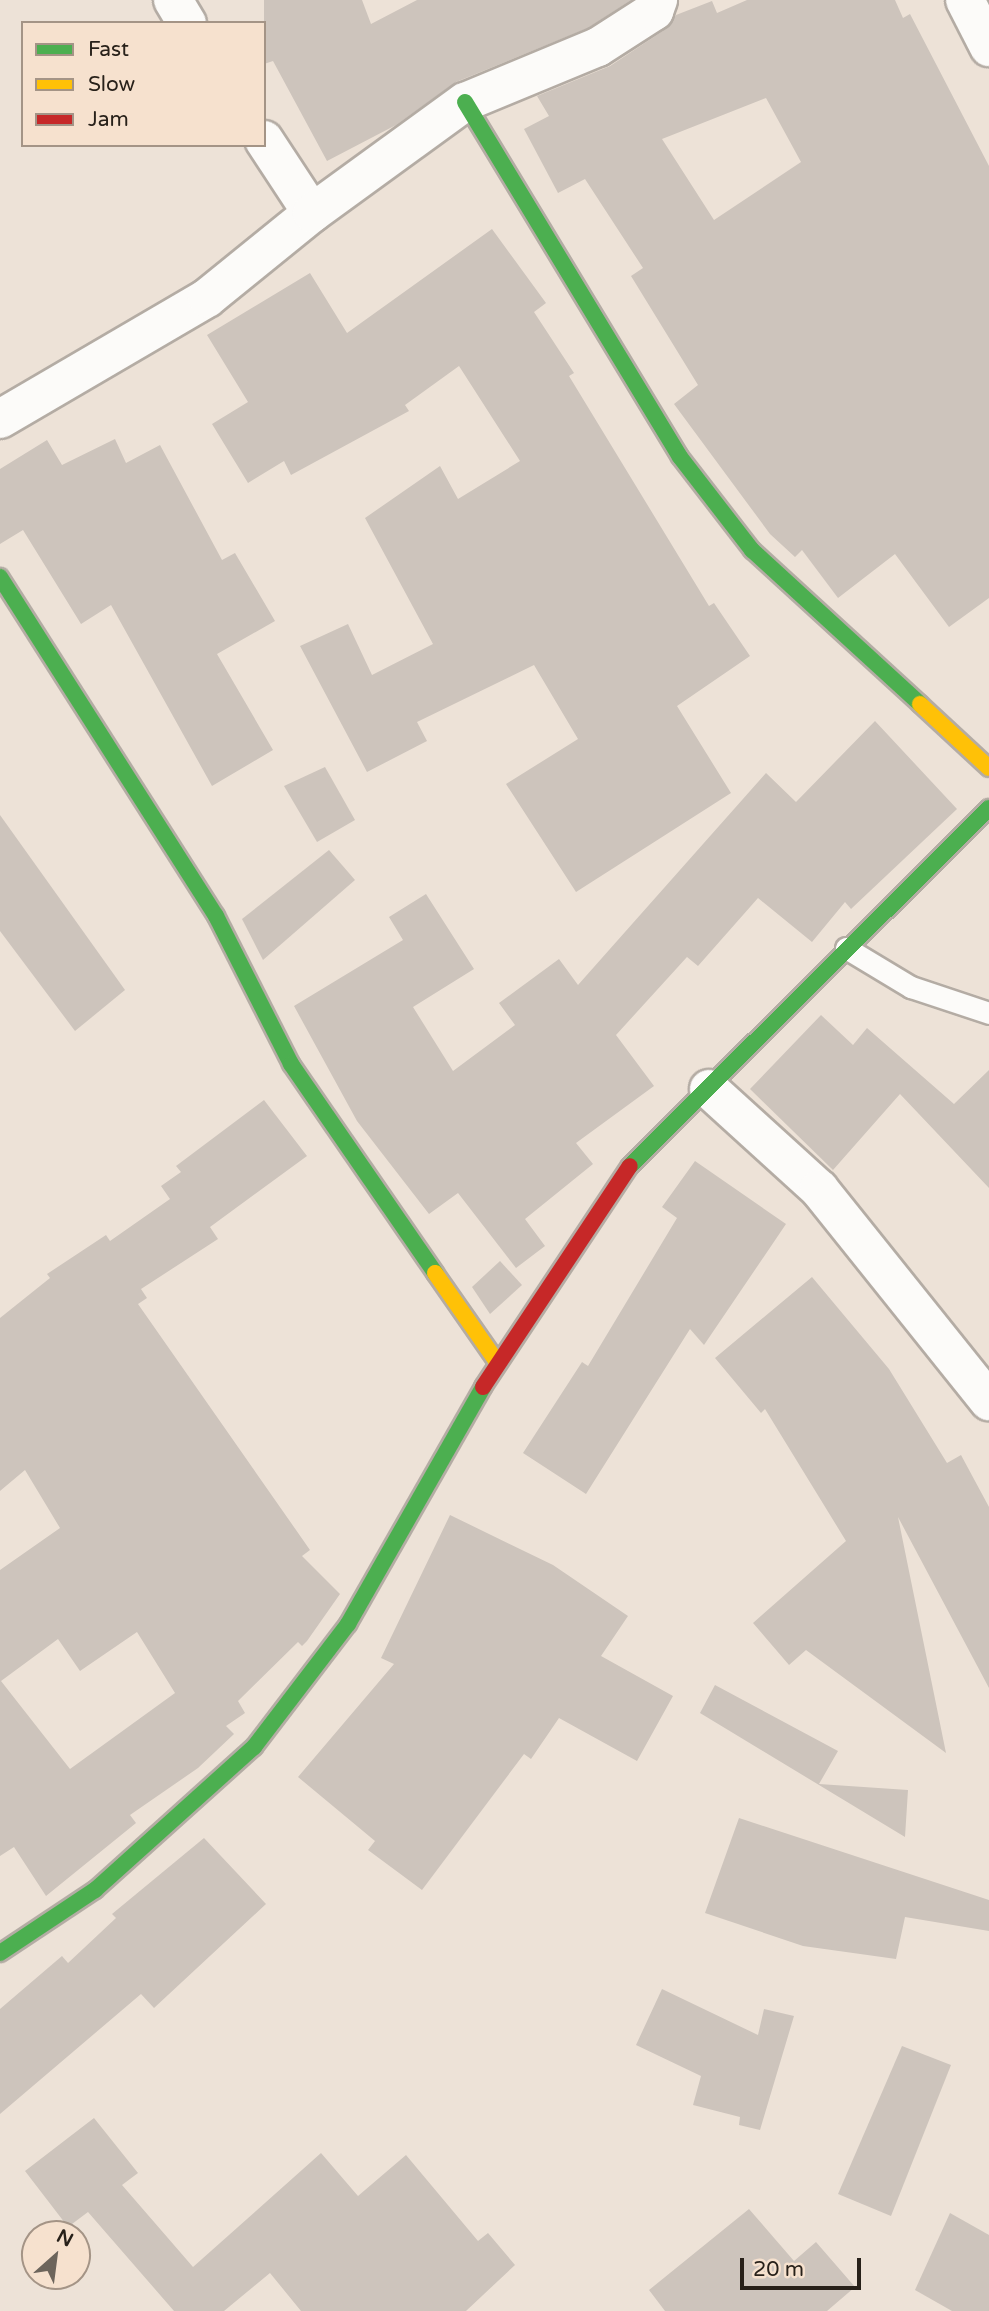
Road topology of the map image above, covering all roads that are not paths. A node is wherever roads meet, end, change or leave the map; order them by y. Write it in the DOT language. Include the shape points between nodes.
graph roads {
  1 [pos="173,0"];
  2 [pos="658,0"];
  3 [pos="965,0"];
  4 [pos="186,21"];
  5 [pos="989,47"];
  6 [pos="465,102"];
  7 [pos="266,143"];
  8 [pos="312,213"];
  9 [pos="0,419"];
  10 [pos="0,577"];
  11 [pos="989,768"];
  12 [pos="989,808"];
  13 [pos="846,948"];
  14 [pos="989,1013"];
  15 [pos="709,1089"];
  16 [pos="497,1362"];
  17 [pos="989,1401"];
  18 [pos="0,1952"];
  1 -- 4 [label="street"];
  2 -- 6 [label="street" via="654,10 598,47"];
  3 -- 5 [label="street"];
  6 -- 8 [label="street"];
  6 -- 11 [label="street" via="680,457 752,550"];
  7 -- 8 [label="street"];
  8 -- 9 [label="street" via="207,298"];
  10 -- 16 [label="street" via="216,916 291,1064"];
  12 -- 13 [label="street"];
  13 -- 14 [label="lane" via="911,987"];
  13 -- 15 [label="street"];
  15 -- 16 [label="street" via="621,1175"];
  15 -- 17 [label="street" via="819,1188"];
  16 -- 18 [label="street" via="348,1624 254,1747 95,1891"];
}
